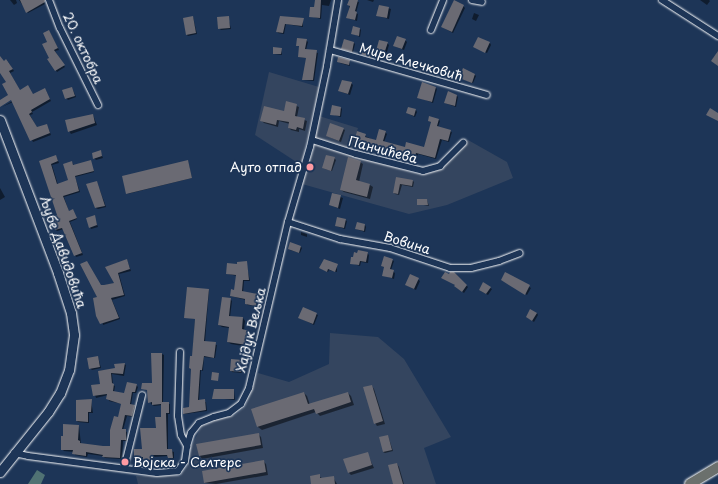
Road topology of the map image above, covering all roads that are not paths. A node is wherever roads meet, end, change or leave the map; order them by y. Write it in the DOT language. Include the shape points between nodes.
graph roads {
  1 [pos="49,0"];
  2 [pos="338,0"];
  3 [pos="443,0"];
  4 [pos="472,0"];
  5 [pos="662,0"];
  6 [pos="482,2"];
  7 [pos="431,30"];
  8 [pos="718,36"];
  9 [pos="330,50"];
  10 [pos="487,95"];
  11 [pos="98,105"];
  12 [pos="0,120"];
  13 [pos="312,140"];
  14 [pos="463,143"];
  15 [pos="288,222"];
  16 [pos="520,253"];
  17 [pos="180,352"];
  18 [pos="142,395"];
  19 [pos="187,446"];
  20 [pos="14,453"];
  21 [pos="718,467"];
  22 [pos="124,468"];
  23 [pos="1,470"];
  24 [pos="690,484"];
  1 -- 11 [label="street, 20. октобра"];
  2 -- 9 [label="street, Хајдук Вељка"];
  3 -- 7 [label="street"];
  4 -- 6 [label="street"];
  5 -- 8 [label="street"];
  9 -- 10 [label="street, Мире Алечковић"];
  9 -- 13 [label="street, Хајдук Вељка"];
  12 -- 20 [label="main road, Љубе Давидовића" via="58,273 74,328 70,364 60,393 48,412"];
  13 -- 14 [label="street, Панчићева" via="423,171 440,166"];
  13 -- 15 [label="street, Хајдук Вељка"];
  15 -- 16 [label="street, Вовина" via="340,239 390,248 450,268 471,268"];
  15 -- 19 [label="street, Хајдук Вељка" via="249,388 241,404 229,413 199,423 191,433"];
  17 -- 19 [label="street" via="178,416 181,435"];
  18 -- 22 [label="street"];
  19 -- 22 [label="street, Хајдук Вељка" via="185,461 178,470 157,473"];
  20 -- 22 [label="street, Хајдук Вељка"];
  20 -- 23 [label="main road, Љубе Давидовића"];
  21 -- 24 [label="main road"];
}
